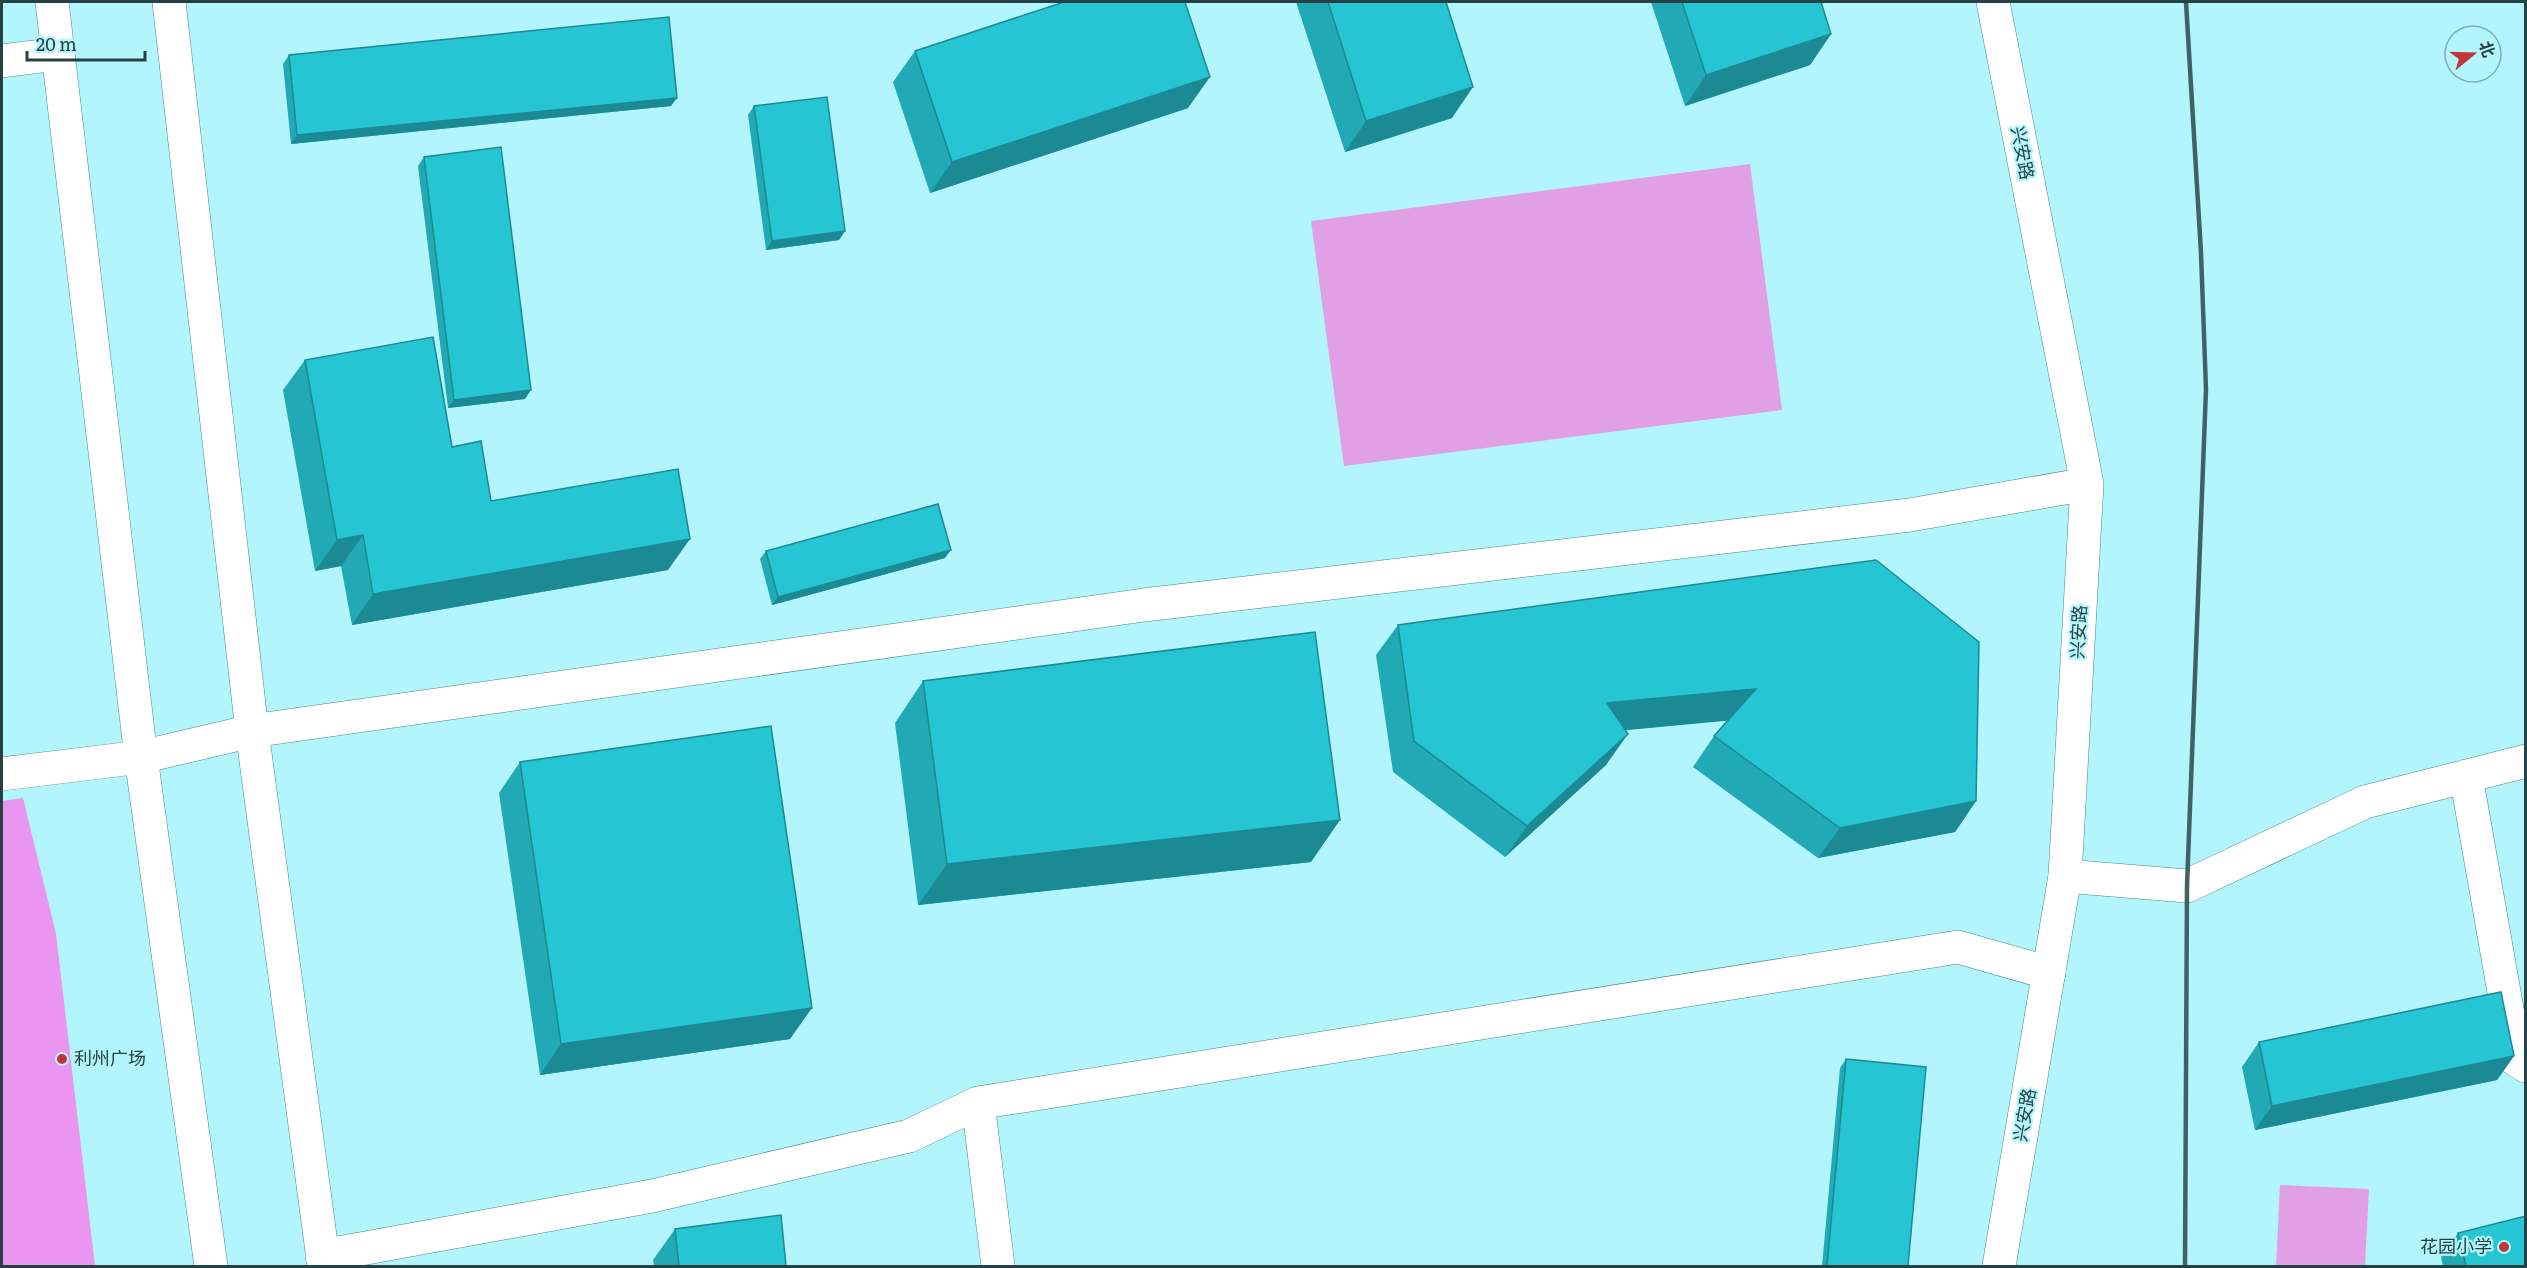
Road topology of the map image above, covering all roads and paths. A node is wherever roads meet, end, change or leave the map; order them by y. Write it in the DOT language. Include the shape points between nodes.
graph roads {
  1 [pos="52,2"];
  2 [pos="169,2"];
  3 [pos="1993,2"];
  4 [pos="58,54"];
  5 [pos="2,60"];
  6 [pos="2086,484"];
  7 [pos="252,731"];
  8 [pos="141,758"];
  9 [pos="2526,761"];
  10 [pos="2,774"];
  11 [pos="2466,776"];
  12 [pos="2066,876"];
  13 [pos="2049,973"];
  14 [pos="2526,1066"];
  15 [pos="978,1103"];
  16 [pos="323,1262"];
  17 [pos="211,1266"];
  18 [pos="998,1266"];
  19 [pos="2000,1266"];
  1 -- 4 [label="main road"];
  2 -- 7 [label="main road"];
  3 -- 6 [label="main road, 兴安路"];
  4 -- 5 [label="main road"];
  4 -- 8 [label="main road"];
  6 -- 7 [label="main road" via="1911,515 1144,605"];
  6 -- 12 [label="main road, 兴安路"];
  7 -- 8 [label="main road"];
  7 -- 16 [label="main road"];
  8 -- 10 [label="main road"];
  8 -- 17 [label="main road"];
  9 -- 11 [label="main road"];
  11 -- 12 [label="main road" via="2365,802 2187,886"];
  11 -- 14 [label="main road" via="2516,1060"];
  12 -- 13 [label="main road, 兴安路"];
  13 -- 15 [label="main road" via="1958,947"];
  13 -- 19 [label="main road, 兴安路"];
  15 -- 16 [label="main road" via="909,1136 652,1196"];
  15 -- 18 [label="main road"];
}
